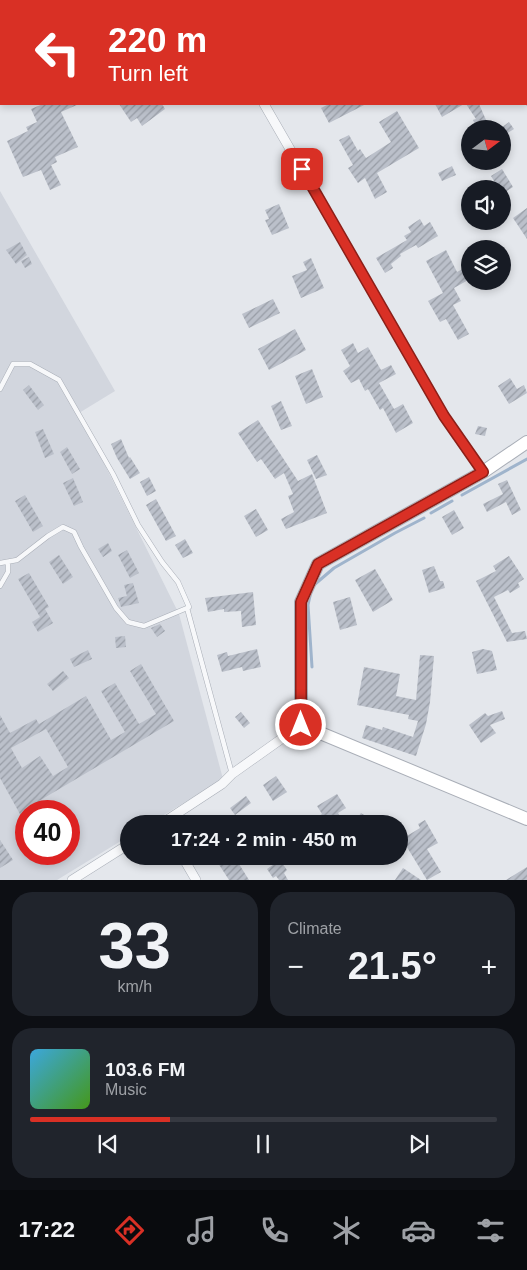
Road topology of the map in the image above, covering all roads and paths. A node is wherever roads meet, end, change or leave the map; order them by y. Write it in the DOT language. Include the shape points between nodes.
graph roads {
  1 [pos="265,105"];
  2 [pos="0,389"];
  3 [pos="527,442"];
  4 [pos="483,472"];
  5 [pos="8,562"];
  6 [pos="0,563"];
  7 [pos="0,586"];
  8 [pos="187,608"];
  9 [pos="301,725"];
  10 [pos="232,774"];
  11 [pos="174,815"];
  12 [pos="527,819"];
  13 [pos="120,850"];
  14 [pos="187,865"];
  15 [pos="72,880"];
  16 [pos="196,880"];
  1 -- 4 [label="street" via="444,416"];
  2 -- 8 [label="lane" via="13,364 30,364 59,380 138,525 178,582"];
  3 -- 4 [label="street"];
  4 -- 9 [label="street" via="318,564 301,602"];
  5 -- 6 [label="lane"];
  5 -- 7 [label="lane" via="8,572"];
  5 -- 8 [label="lane" via="17,560 63,528 74,532 116,608 128,622 144,626"];
  8 -- 10 [label="lane"];
  9 -- 10 [label="street"];
  9 -- 12 [label="street"];
  10 -- 11 [label="street"];
  13 -- 15 [label="street"];
  14 -- 16 [label="street"];
}
